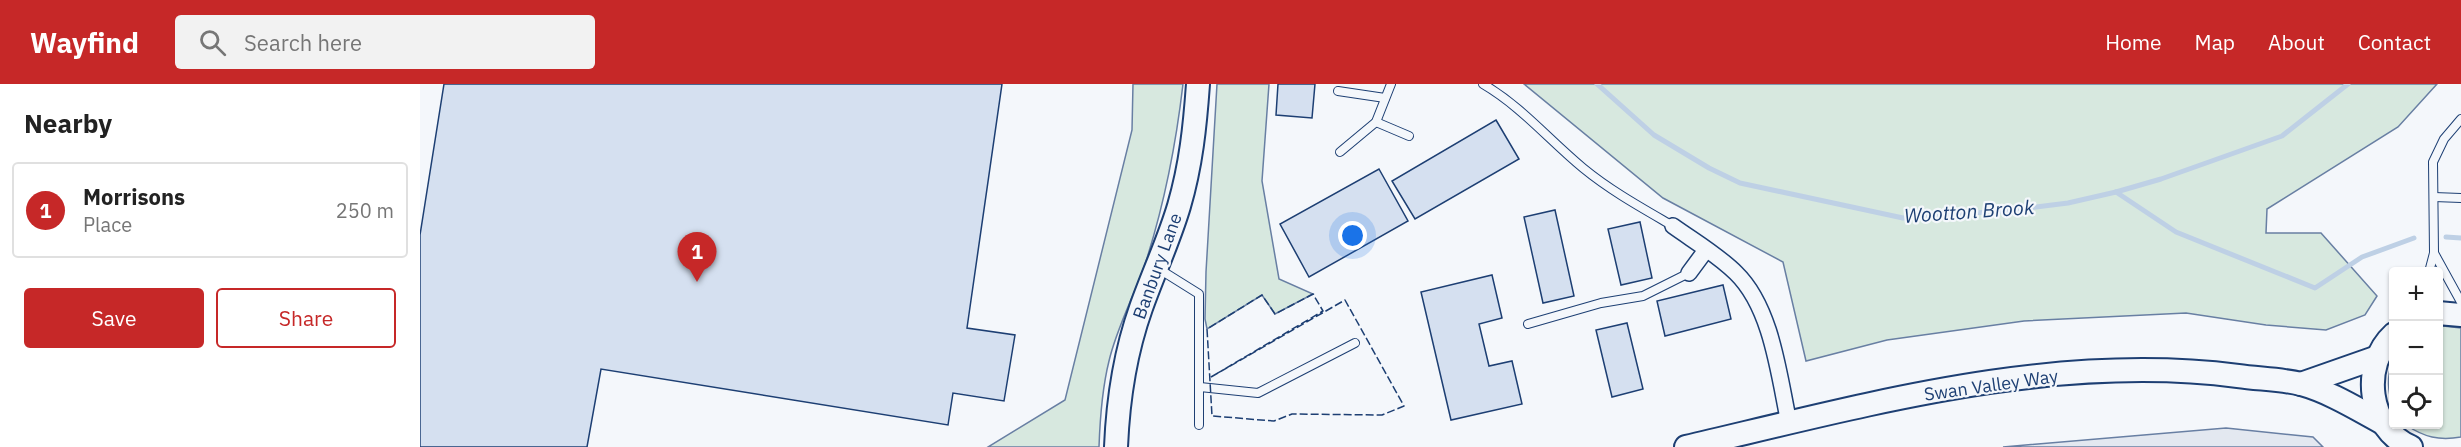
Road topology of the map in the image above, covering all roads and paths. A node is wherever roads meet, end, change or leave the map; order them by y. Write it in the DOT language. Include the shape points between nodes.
graph roads {
  1 [pos="1198,84"];
  2 [pos="1391,84"];
  3 [pos="1483,84"];
  4 [pos="1338,91"];
  5 [pos="1385,98"];
  6 [pos="2461,119"];
  7 [pos="1376,122"];
  8 [pos="1408,136"];
  9 [pos="1340,152"];
  10 [pos="2434,197"];
  11 [pos="2461,198"];
  12 [pos="1673,226"];
  13 [pos="1706,250"];
  14 [pos="2434,253"];
  15 [pos="1156,267"];
  16 [pos="2430,267"];
  17 [pos="1689,273"];
  18 [pos="2461,302"];
  19 [pos="2443,313"];
  20 [pos="2461,315"];
  21 [pos="1528,324"];
  22 [pos="2389,341"];
  23 [pos="1355,343"];
  24 [pos="2378,357"];
  25 [pos="2301,384"];
  26 [pos="1200,387"];
  27 [pos="1789,423"];
  28 [pos="1199,425"];
  29 [pos="2389,434"];
  30 [pos="1116,447"];
  31 [pos="1686,447"];
  32 [pos="2411,447"];
  1 -- 15 [label="street, Banbury Lane" via="1187,175"];
  2 -- 5 [label="lane"];
  3 -- 12 [label="lane" via="1507,98 1611,190"];
  4 -- 5 [label="lane"];
  5 -- 7 [label="lane"];
  6 -- 10 [label="lane" via="2444,139 2433,162"];
  7 -- 8 [label="lane"];
  7 -- 9 [label="lane"];
  10 -- 11 [label="lane"];
  10 -- 14 [label="lane"];
  12 -- 13 [label="street"];
  13 -- 17 [label="street"];
  13 -- 27 [label="street" via="1736,273 1751,293 1773,343"];
  14 -- 16 [label="lane"];
  14 -- 18 [label="lane"];
  15 -- 26 [label="lane" via="1199,294"];
  15 -- 30 [label="street, Banbury Lane" via="1124,365"];
  17 -- 21 [label="lane" via="1643,296 1601,303"];
  19 -- 20 [label="street"];
  22 -- 24 [label="street"];
  23 -- 26 [label="lane" via="1258,393"];
  24 -- 25 [label="street, Swan Valley Way"];
  24 -- 29 [label="street" via="2372,376 2373,396"];
  25 -- 27 [label="street, Swan Valley Way" via="2189,370 2113,369 1990,382"];
  25 -- 29 [label="street, Swan Valley Way" via="2341,400"];
  26 -- 28 [label="lane"];
  27 -- 31 [label="street, Swan Valley Way"];
  29 -- 32 [label="street, Swan Valley Way"];
}
